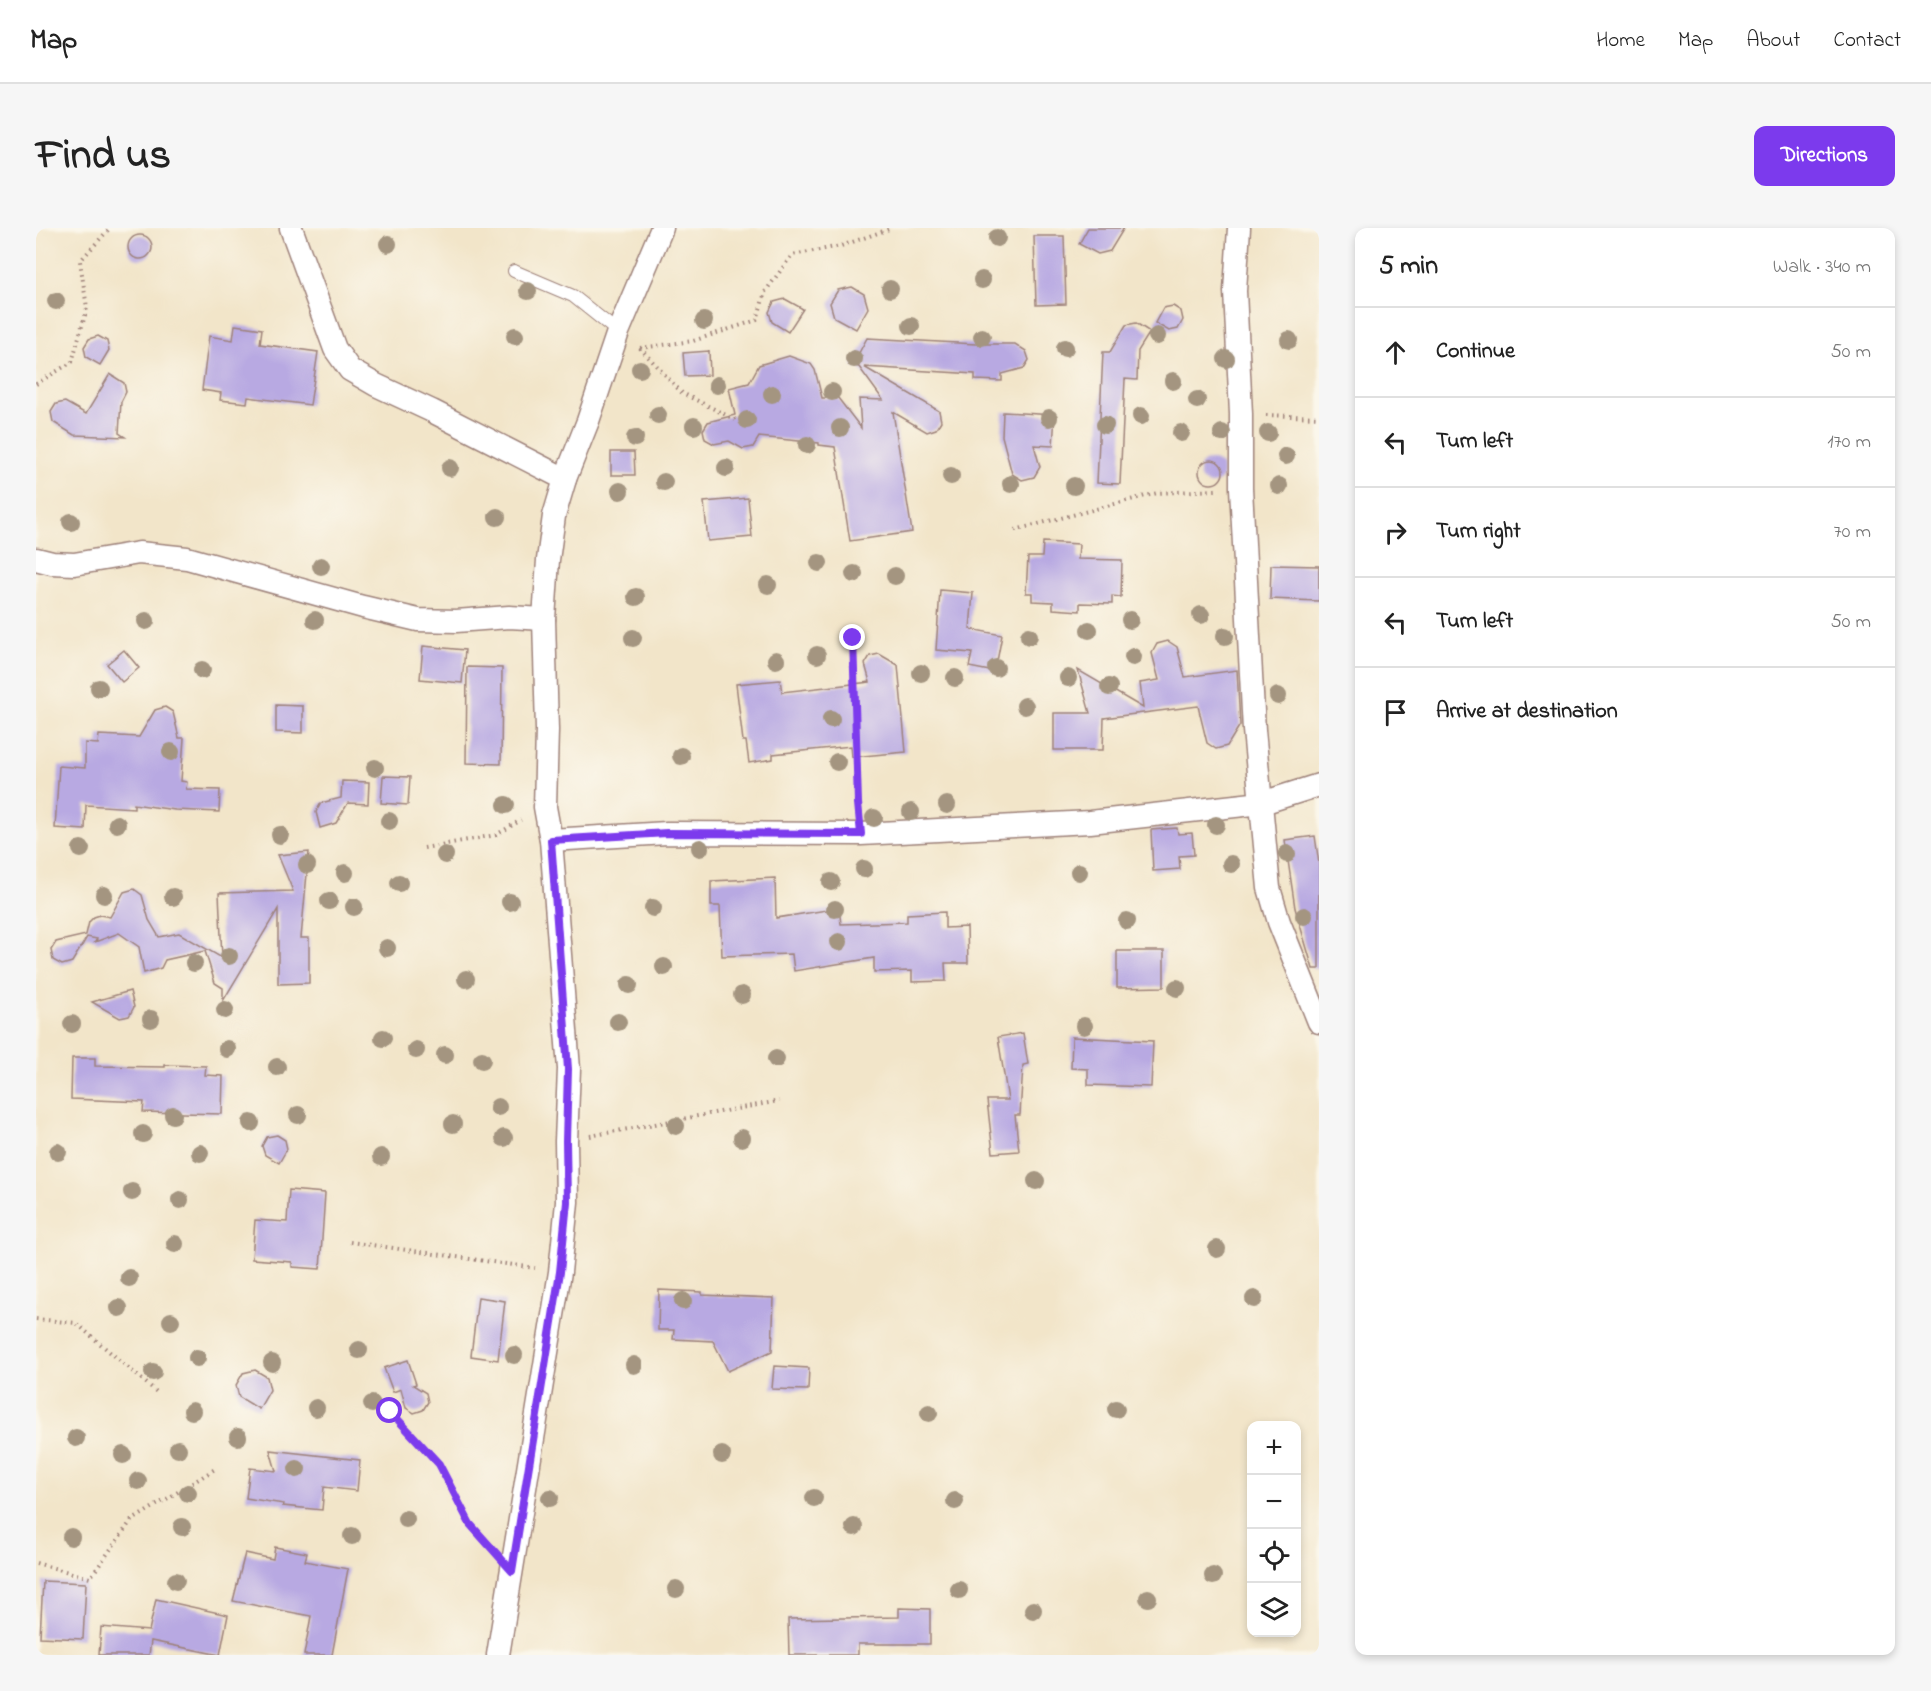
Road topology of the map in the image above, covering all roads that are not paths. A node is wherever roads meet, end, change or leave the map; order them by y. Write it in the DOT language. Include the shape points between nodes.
graph roads {
  1 [pos="291,228"];
  2 [pos="662,228"];
  3 [pos="1239,228"];
  4 [pos="514,271"];
  5 [pos="618,332"];
  6 [pos="565,480"];
  7 [pos="36,559"];
  8 [pos="544,619"];
  9 [pos="1319,785"];
  10 [pos="1262,803"];
  11 [pos="551,840"];
  12 [pos="1319,1022"];
  13 [pos="498,1655"];
  1 -- 6 [label="street" via="335,349 350,370"];
  2 -- 5 [label="street"];
  3 -- 10 [label="street" via="1235,291 1241,488 1254,730"];
  4 -- 5 [label="lane" via="573,296"];
  5 -- 6 [label="street"];
  6 -- 8 [label="street" via="554,516"];
  7 -- 8 [label="street" via="74,564 139,553 187,558 418,620 509,616"];
  8 -- 11 [label="street" via="545,807"];
  9 -- 10 [label="street"];
  10 -- 11 [label="street" via="1090,822 861,834 667,833"];
  10 -- 12 [label="street" via="1269,888"];
  11 -- 13 [label="street" via="568,1069 567,1202 560,1272"];
}
